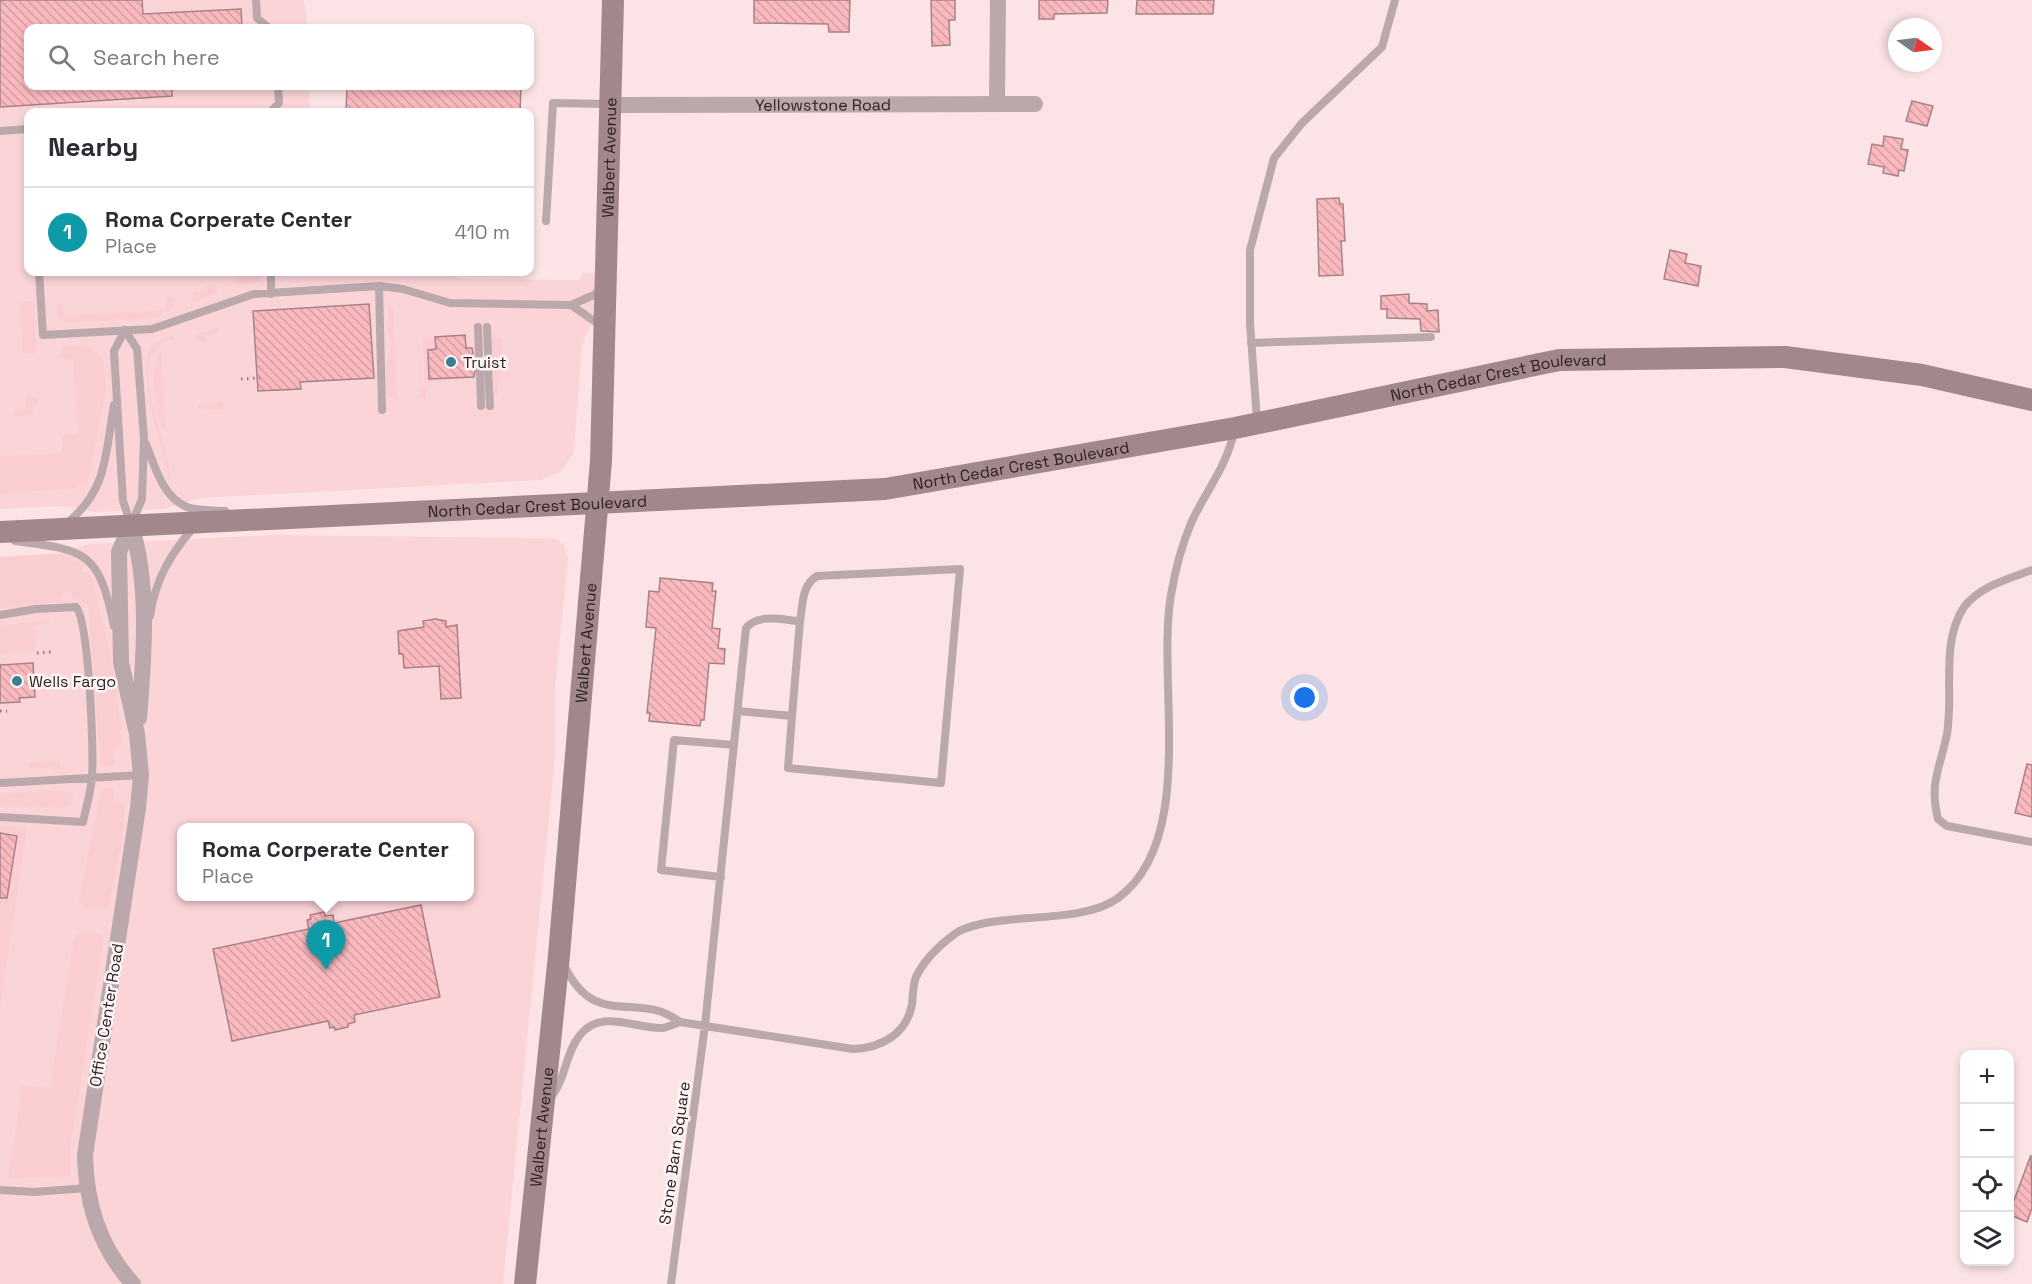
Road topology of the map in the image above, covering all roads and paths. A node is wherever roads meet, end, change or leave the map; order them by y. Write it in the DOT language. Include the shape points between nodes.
graph roads {
  1 [pos="256,0"];
  2 [pos="612,0"];
  3 [pos="998,0"];
  4 [pos="1395,0"];
  5 [pos="264,24"];
  6 [pos="278,90"];
  7 [pos="997,104"];
  8 [pos="1035,104"];
  9 [pos="611,105"];
  10 [pos="274,108"];
  11 [pos="24,129"];
  12 [pos="0,131"];
  13 [pos="546,220"];
  14 [pos="39,276"];
  15 [pos="271,276"];
  16 [pos="607,276"];
  17 [pos="379,286"];
  18 [pos="272,294"];
  19 [pos="571,305"];
  20 [pos="482,327"];
  21 [pos="124,330"];
  22 [pos="606,330"];
  23 [pos="1431,337"];
  24 [pos="1251,343"];
  25 [pos="484,354"];
  26 [pos="484,370"];
  27 [pos="260,378"];
  28 [pos="241,379"];
  29 [pos="116,393"];
  30 [pos="2032,400"];
  31 [pos="485,406"];
  32 [pos="382,410"];
  33 [pos="1246,426"];
  34 [pos="144,438"];
  35 [pos="597,501"];
  36 [pos="282,518"];
  37 [pos="196,524"];
  38 [pos="131,525"];
  39 [pos="59,529"];
  40 [pos="0,532"];
  41 [pos="0,538"];
  42 [pos="2032,570"];
  43 [pos="0,615"];
  44 [pos="800,621"];
  45 [pos="52,652"];
  46 [pos="36,653"];
  47 [pos="144,658"];
  48 [pos="121,662"];
  49 [pos="0,711"];
  50 [pos="7,711"];
  51 [pos="738,711"];
  52 [pos="792,716"];
  53 [pos="138,734"];
  54 [pos="734,745"];
  55 [pos="141,775"];
  56 [pos="92,778"];
  57 [pos="0,783"];
  58 [pos="0,817"];
  59 [pos="2032,842"];
  60 [pos="721,877"];
  61 [pos="559,955"];
  62 [pos="680,1022"];
  63 [pos="705,1025"];
  64 [pos="543,1106"];
  65 [pos="87,1188"];
  66 [pos="0,1190"];
  67 [pos="133,1284"];
  68 [pos="525,1284"];
  69 [pos="671,1284"];
  1 -- 5 [label="lane" via="257,18"];
  2 -- 9 [label="main road, Walbert Avenue"];
  3 -- 7 [label="street"];
  4 -- 24 [label="lane" via="1382,47 1302,123 1274,158 1250,250"];
  6 -- 10 [label="lane" via="279,103"];
  7 -- 8 [label="street, Yellowstone Road"];
  7 -- 9 [label="street, Yellowstone Road"];
  9 -- 13 [label="lane" via="553,103"];
  9 -- 16 [label="main road, Walbert Avenue"];
  11 -- 12 [label="lane"];
  14 -- 21 [label="lane" via="43,335"];
  15 -- 18 [label="lane"];
  16 -- 19 [label="lane" via="594,296"];
  16 -- 22 [label="main road, Walbert Avenue"];
  17 -- 18 [label="lane"];
  17 -- 19 [label="lane" via="450,303"];
  17 -- 32 [label="lane"];
  18 -- 21 [label="lane" via="254,294 152,328"];
  19 -- 22 [label="lane"];
  20 -- 25 [label="lane"];
  21 -- 29 [label="lane" via="114,351"];
  21 -- 34 [label="lane" via="137,349"];
  22 -- 35 [label="main road, Walbert Avenue"];
  23 -- 24 [label="lane"];
  24 -- 33 [label="lane"];
  26 -- 31 [label="lane"];
  27 -- 28 [label="path"];
  29 -- 38 [label="lane" via="123,501"];
  29 -- 39 [label="lane" via="98,487 84,507"];
  30 -- 33 [label="main road, North Cedar Crest Boulevard" via="1922,375 1785,357 1559,360"];
  33 -- 35 [label="main road, North Cedar Crest Boulevard" via="885,489"];
  33 -- 63 [label="lane" via="1191,523 1171,596 1167,627 1168,782 1155,849 1132,886 1099,909 1002,920 958,932 935,952 915,978 912,1007 895,1036 873,1048 854,1049"];
  34 -- 36 [label="lane" via="164,486 187,507"];
  34 -- 38 [label="lane" via="142,500"];
  35 -- 36 [label="main road, North Cedar Crest Boulevard"];
  35 -- 61 [label="main road, Walbert Avenue"];
  36 -- 37 [label="main road, North Cedar Crest Boulevard"];
  37 -- 38 [label="main road, North Cedar Crest Boulevard"];
  37 -- 47 [label="lane" via="170,555 157,586"];
  38 -- 39 [label="main road, North Cedar Crest Boulevard"];
  38 -- 47 [label="street, Office Center Road" via="139,551"];
  38 -- 48 [label="street, Office Center Road" via="119,552"];
  39 -- 40 [label="main road, North Cedar Crest Boulevard"];
  41 -- 48 [label="lane" via="66,549 81,554 92,565 108,597"];
  42 -- 59 [label="lane" via="1986,587 1965,607 1953,633 1947,733 1933,798 1938,819 1947,826"];
  43 -- 56 [label="lane" via="59,607 80,611 86,636"];
  44 -- 51 [label="lane, Stone Barn Square" via="764,619 751,622 746,628"];
  44 -- 52 [label="lane"];
  44 -- 52 [label="lane" via="805,590 817,576 960,569 941,783 788,768"];
  45 -- 46 [label="path"];
  47 -- 53 [label="street, Office Center Road"];
  48 -- 53 [label="street, Office Center Road"];
  49 -- 50 [label="path"];
  51 -- 52 [label="lane"];
  51 -- 54 [label="lane, Stone Barn Square"];
  53 -- 55 [label="street, Office Center Road"];
  54 -- 60 [label="lane, Stone Barn Square"];
  54 -- 60 [label="lane" via="674,740 662,870"];
  55 -- 56 [label="lane"];
  55 -- 65 [label="street, Office Center Road" via="135,837 88,1125"];
  56 -- 57 [label="lane"];
  56 -- 58 [label="lane" via="83,822"];
  60 -- 63 [label="lane, Stone Barn Square"];
  61 -- 62 [label="lane" via="571,980 590,1000 667,1012"];
  61 -- 64 [label="main road, Walbert Avenue"];
  62 -- 63 [label="lane"];
  62 -- 64 [label="lane" via="664,1028 609,1021 591,1024 571,1050 557,1090"];
  63 -- 69 [label="lane, Stone Barn Square"];
  64 -- 68 [label="main road, Walbert Avenue"];
  65 -- 66 [label="lane"];
  65 -- 67 [label="street, Office Center Road" via="99,1233"];
}
